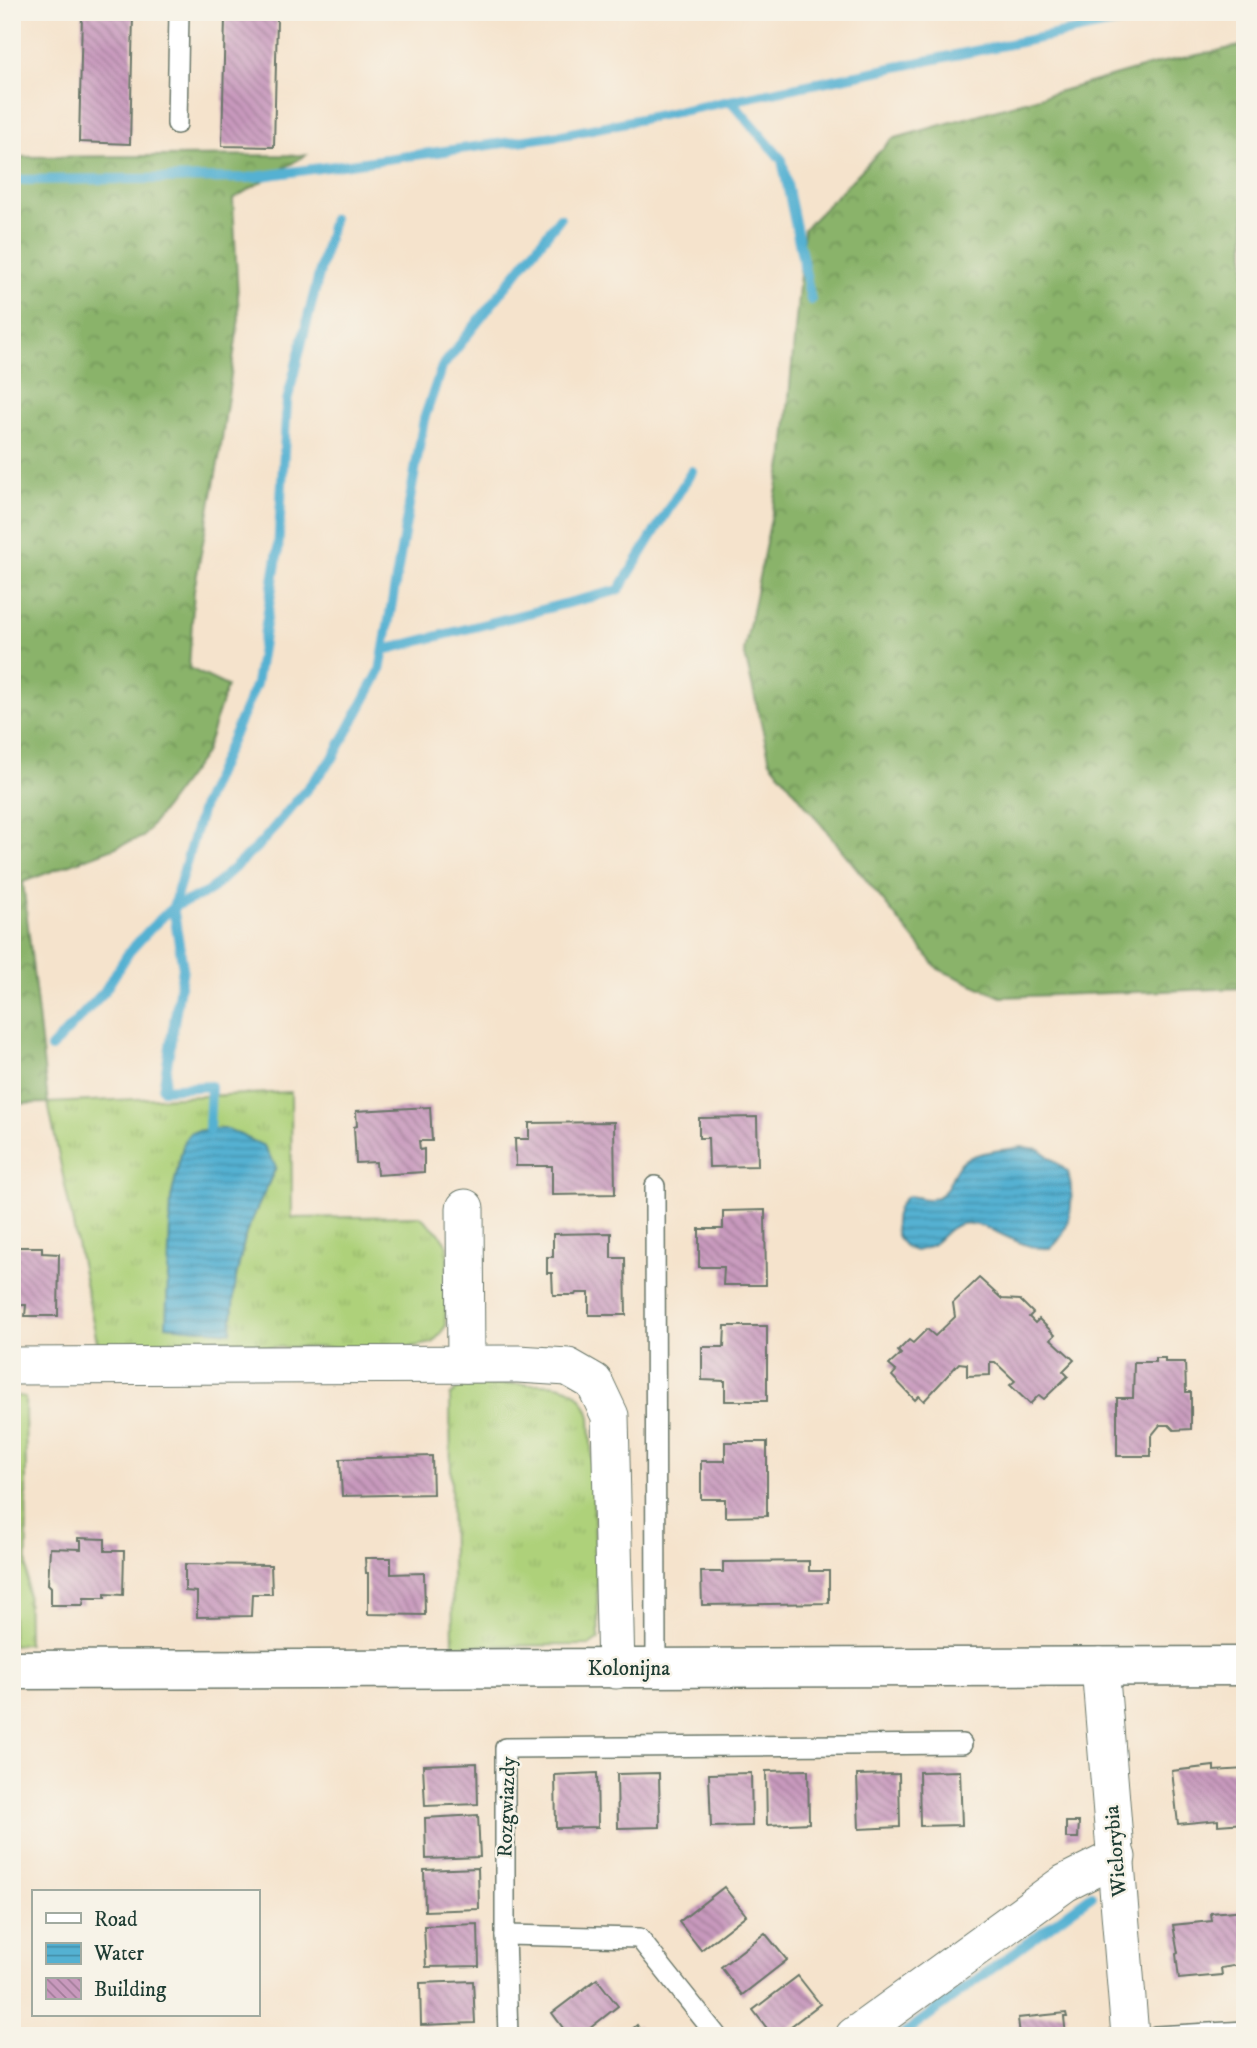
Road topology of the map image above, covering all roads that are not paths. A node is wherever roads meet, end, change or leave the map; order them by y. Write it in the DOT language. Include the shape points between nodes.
graph roads {
  1 [pos="179,12"];
  2 [pos="177,124"];
  3 [pos="655,1186"];
  4 [pos="466,1208"];
  5 [pos="466,1364"];
  6 [pos="12,1366"];
  7 [pos="1100,1666"];
  8 [pos="1245,1666"];
  9 [pos="12,1670"];
  10 [pos="615,1670"];
  11 [pos="656,1670"];
  12 [pos="962,1744"];
  13 [pos="1117,1857"];
  14 [pos="505,1935"];
  15 [pos="1245,2031"];
  16 [pos="508,2036"];
  17 [pos="717,2036"];
  18 [pos="854,2036"];
  19 [pos="1130,2036"];
  20 [pos="1156,2036"];
  1 -- 2 [label="lane"];
  3 -- 11 [label="lane"];
  4 -- 5 [label="street"];
  5 -- 6 [label="street"];
  5 -- 10 [label="street" via="568,1367 594,1382 610,1416"];
  7 -- 8 [label="street, Kolonijna"];
  7 -- 11 [label="street, Kolonijna"];
  7 -- 13 [label="street, Wielorybia"];
  9 -- 10 [label="street, Kolonijna"];
  10 -- 11 [label="street, Kolonijna"];
  12 -- 14 [label="lane, Rozgwiazdy" via="505,1748"];
  13 -- 18 [label="street" via="1065,1883"];
  13 -- 19 [label="street, Wielorybia"];
  14 -- 16 [label="lane"];
  14 -- 17 [label="lane" via="639,1938"];
  15 -- 20 [label="lane"];
}
